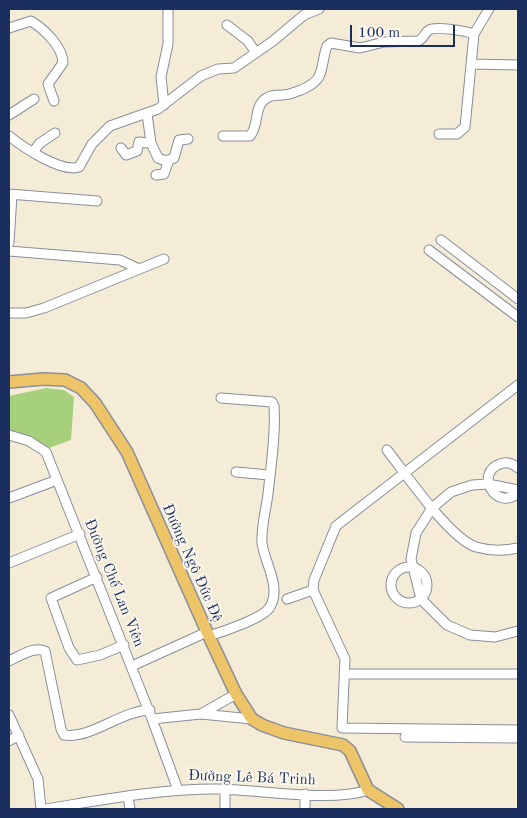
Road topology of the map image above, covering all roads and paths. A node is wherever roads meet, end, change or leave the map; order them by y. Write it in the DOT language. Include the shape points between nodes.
graph roads {
  1 [pos="168,9"];
  2 [pos="319,9"];
  3 [pos="489,9"];
  4 [pos="302,12"];
  5 [pos="227,25"];
  6 [pos="9,28"];
  7 [pos="474,34"];
  8 [pos="256,53"];
  9 [pos="472,64"];
  10 [pos="518,65"];
  11 [pos="34,99"];
  12 [pos="54,101"];
  13 [pos="164,105"];
  14 [pos="147,114"];
  15 [pos="9,115"];
  16 [pos="55,133"];
  17 [pos="439,134"];
  18 [pos="9,136"];
  19 [pos="223,136"];
  20 [pos="188,139"];
  21 [pos="151,142"];
  22 [pos="121,148"];
  23 [pos="33,152"];
  24 [pos="169,160"];
  25 [pos="156,175"];
  26 [pos="10,194"];
  27 [pos="97,201"];
  28 [pos="441,240"];
  29 [pos="9,243"];
  30 [pos="9,250"];
  31 [pos="428,250"];
  32 [pos="164,259"];
  33 [pos="139,270"];
  34 [pos="518,299"];
  35 [pos="9,313"];
  36 [pos="518,317"];
  37 [pos="9,382"];
  38 [pos="518,385"];
  39 [pos="221,398"];
  40 [pos="9,435"];
  41 [pos="388,450"];
  42 [pos="518,468"];
  43 [pos="236,472"];
  44 [pos="404,473"];
  45 [pos="269,475"];
  46 [pos="56,480"];
  47 [pos="488,484"];
  48 [pos="518,491"];
  49 [pos="9,498"];
  50 [pos="432,508"];
  51 [pos="80,534"];
  52 [pos="518,548"];
  53 [pos="9,563"];
  54 [pos="412,568"];
  55 [pos="97,577"];
  56 [pos="313,590"];
  57 [pos="287,599"];
  58 [pos="421,599"];
  59 [pos="518,631"];
  60 [pos="208,634"];
  61 [pos="124,645"];
  62 [pos="9,661"];
  63 [pos="132,666"];
  64 [pos="344,674"];
  65 [pos="518,674"];
  66 [pos="236,694"];
  67 [pos="151,714"];
  68 [pos="201,714"];
  69 [pos="9,715"];
  70 [pos="252,719"];
  71 [pos="518,730"];
  72 [pos="19,735"];
  73 [pos="405,737"];
  74 [pos="518,738"];
  75 [pos="9,741"];
  76 [pos="225,789"];
  77 [pos="178,790"];
  78 [pos="368,790"];
  79 [pos="305,794"];
  80 [pos="128,797"];
  81 [pos="40,805"];
  82 [pos="46,809"];
  83 [pos="130,809"];
  84 [pos="226,809"];
  85 [pos="305,809"];
  86 [pos="398,809"];
  1 -- 13 [label="street" via="168,44 161,77"];
  2 -- 4 [label="street"];
  3 -- 7 [label="street"];
  4 -- 8 [label="street"];
  5 -- 8 [label="street" via="248,41"];
  6 -- 12 [label="street" via="31,21 43,30 62,54 63,63 48,84"];
  7 -- 9 [label="street"];
  7 -- 19 [label="street" via="432,30 418,41 384,42 360,48 331,43 315,83 292,94 265,99 260,106 256,128 250,136"];
  8 -- 13 [label="street" via="234,68 218,69 196,79"];
  9 -- 10 [label="street"];
  9 -- 17 [label="street" via="464,127 457,134"];
  11 -- 15 [label="street"];
  13 -- 14 [label="street"];
  14 -- 21 [label="street"];
  14 -- 23 [label="street" via="116,122 104,131 87,150 79,167 65,167"];
  16 -- 23 [label="street"];
  18 -- 23 [label="street"];
  20 -- 24 [label="street" via="180,140 174,158"];
  21 -- 22 [label="street" via="138,142 136,151 126,155"];
  21 -- 24 [label="street" via="158,158"];
  24 -- 25 [label="street" via="164,174 161,177"];
  26 -- 27 [label="street"];
  26 -- 29 [label="street"];
  28 -- 34 [label="street"];
  30 -- 33 [label="street" via="120,260"];
  31 -- 36 [label="street"];
  32 -- 33 [label="street"];
  33 -- 35 [label="street" via="44,308"];
  37 -- 60 [label="main road, Đường Ngô Đức Đệ" via="43,378 65,380 81,388 95,403 127,452"];
  38 -- 44 [label="street"];
  39 -- 45 [label="street" via="274,403"];
  40 -- 46 [label="street, Đường Chế Lan Viên" via="46,452"];
  41 -- 44 [label="street"];
  42 -- 47 [label="street" via="510,463 498,464 490,473"];
  43 -- 45 [label="street"];
  44 -- 50 [label="street"];
  44 -- 56 [label="street" via="336,526"];
  45 -- 60 [label="street" via="262,542 272,578 272,605 265,612"];
  46 -- 49 [label="street"];
  46 -- 51 [label="street, Đường Chế Lan Viên"];
  47 -- 48 [label="street" via="499,497 510,498"];
  47 -- 50 [label="street" via="450,492"];
  50 -- 52 [label="street" via="459,537 475,547 504,551"];
  50 -- 54 [label="street" via="416,533"];
  51 -- 53 [label="street"];
  51 -- 55 [label="street, Đường Chế Lan Viên"];
  54 -- 58 [label="street"];
  54 -- 58 [label="street" via="396,572 391,588 402,602 414,603"];
  55 -- 61 [label="street, Đường Chế Lan Viên"];
  55 -- 61 [label="street" via="51,598 69,648 77,660"];
  56 -- 57 [label="street"];
  56 -- 64 [label="street" via="344,659"];
  58 -- 59 [label="street" via="447,625 470,635 495,637"];
  60 -- 63 [label="street"];
  60 -- 66 [label="main road, Đường Ngô Đức Đệ"];
  61 -- 63 [label="street, Đường Chế Lan Viên"];
  62 -- 67 [label="street" via="39,649 46,651 64,735 80,733 128,713"];
  63 -- 67 [label="street, Đường Chế Lan Viên"];
  64 -- 65 [label="street"];
  64 -- 71 [label="street" via="342,728"];
  66 -- 68 [label="street"];
  66 -- 70 [label="main road, Đường Ngô Đức Đệ"];
  67 -- 68 [label="street"];
  67 -- 77 [label="street, Đường Chế Lan Viên"];
  68 -- 70 [label="street"];
  69 -- 72 [label="street"];
  70 -- 78 [label="main road" via="284,733 343,745 350,751"];
  72 -- 75 [label="street"];
  72 -- 81 [label="street" via="33,763"];
  73 -- 74 [label="street"];
  76 -- 77 [label="street, Đường Lê Bá Trinh"];
  76 -- 79 [label="street, Đường Lê Bá Trinh"];
  76 -- 84 [label="street"];
  77 -- 80 [label="street, Đường Lê Bá Trinh"];
  78 -- 79 [label="street, Đường Lê Bá Trinh"];
  78 -- 86 [label="main road"];
  79 -- 85 [label="street"];
  80 -- 82 [label="street, Đường Lê Bá Trinh"];
  80 -- 83 [label="street"];
}
